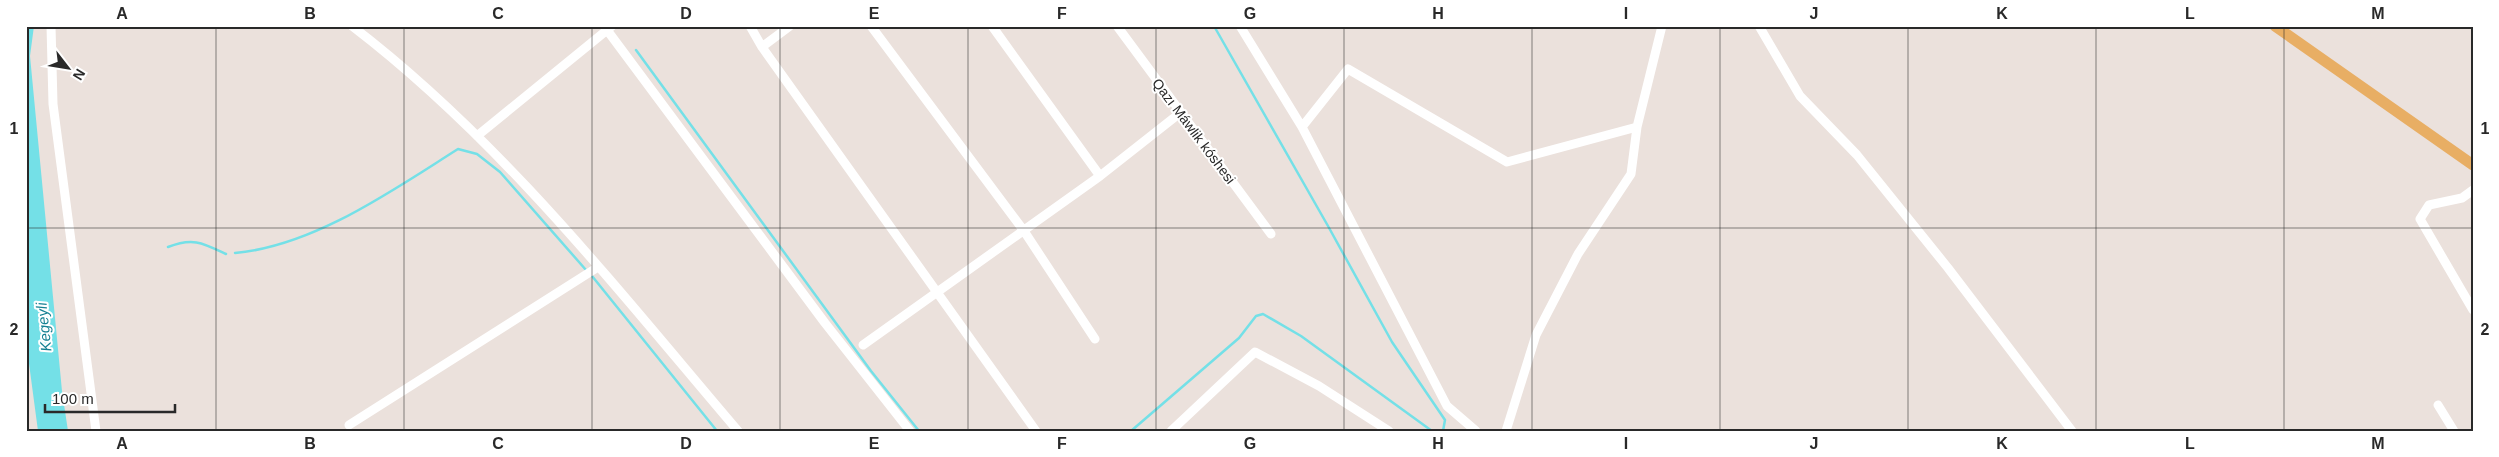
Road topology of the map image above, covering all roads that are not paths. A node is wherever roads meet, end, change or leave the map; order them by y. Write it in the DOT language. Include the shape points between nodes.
graph roads {
  1 [pos="51,26"];
  2 [pos="352,26"];
  3 [pos="750,26"];
  4 [pos="790,26"];
  5 [pos="871,26"];
  6 [pos="992,26"];
  7 [pos="1117,26"];
  8 [pos="1240,26"];
  9 [pos="1662,26"];
  10 [pos="1759,26"];
  11 [pos="2275,26"];
  12 [pos="610,28"];
  13 [pos="762,47"];
  14 [pos="1180,113"];
  15 [pos="1302,127"];
  16 [pos="1637,127"];
  17 [pos="477,136"];
  18 [pos="2473,165"];
  19 [pos="1100,176"];
  20 [pos="2473,190"];
  21 [pos="1024,231"];
  22 [pos="1271,234"];
  23 [pos="598,267"];
  24 [pos="938,293"];
  25 [pos="2473,310"];
  26 [pos="1096,338"];
  27 [pos="862,345"];
  28 [pos="2438,405"];
  29 [pos="349,425"];
  30 [pos="96,431"];
  31 [pos="738,431"];
  32 [pos="910,431"];
  33 [pos="1036,431"];
  34 [pos="1171,431"];
  35 [pos="1389,431"];
  36 [pos="1476,431"];
  37 [pos="1506,431"];
  38 [pos="2072,431"];
  39 [pos="2454,431"];
  1 -- 30 [label="street" via="53,104"];
  2 -- 17 [label="street" via="416,77"];
  3 -- 13 [label="street"];
  4 -- 13 [label="street"];
  5 -- 21 [label="street"];
  6 -- 19 [label="street"];
  7 -- 14 [label="street, Qazı Máwlik kóshesi"];
  8 -- 15 [label="street"];
  9 -- 16 [label="street"];
  10 -- 38 [label="street" via="1800,96 1863,162"];
  11 -- 18 [label="main road"];
  12 -- 17 [label="street"];
  12 -- 32 [label="street" via="825,323"];
  13 -- 24 [label="street"];
  14 -- 19 [label="street"];
  14 -- 22 [label="street, Qazı Máwlik kóshesi"];
  15 -- 16 [label="street" via="1348,69 1507,162"];
  15 -- 36 [label="street" via="1447,406"];
  16 -- 37 [label="street" via="1631,174 1578,254 1536,335"];
  17 -- 23 [label="street"];
  19 -- 21 [label="street"];
  20 -- 25 [label="street" via="2462,198 2429,205 2420,219"];
  21 -- 24 [label="street"];
  21 -- 26 [label="street"];
  23 -- 29 [label="street"];
  23 -- 31 [label="street"];
  24 -- 27 [label="street"];
  24 -- 33 [label="street"];
  28 -- 39 [label="street"];
  34 -- 35 [label="street" via="1255,352 1319,386"];
}
